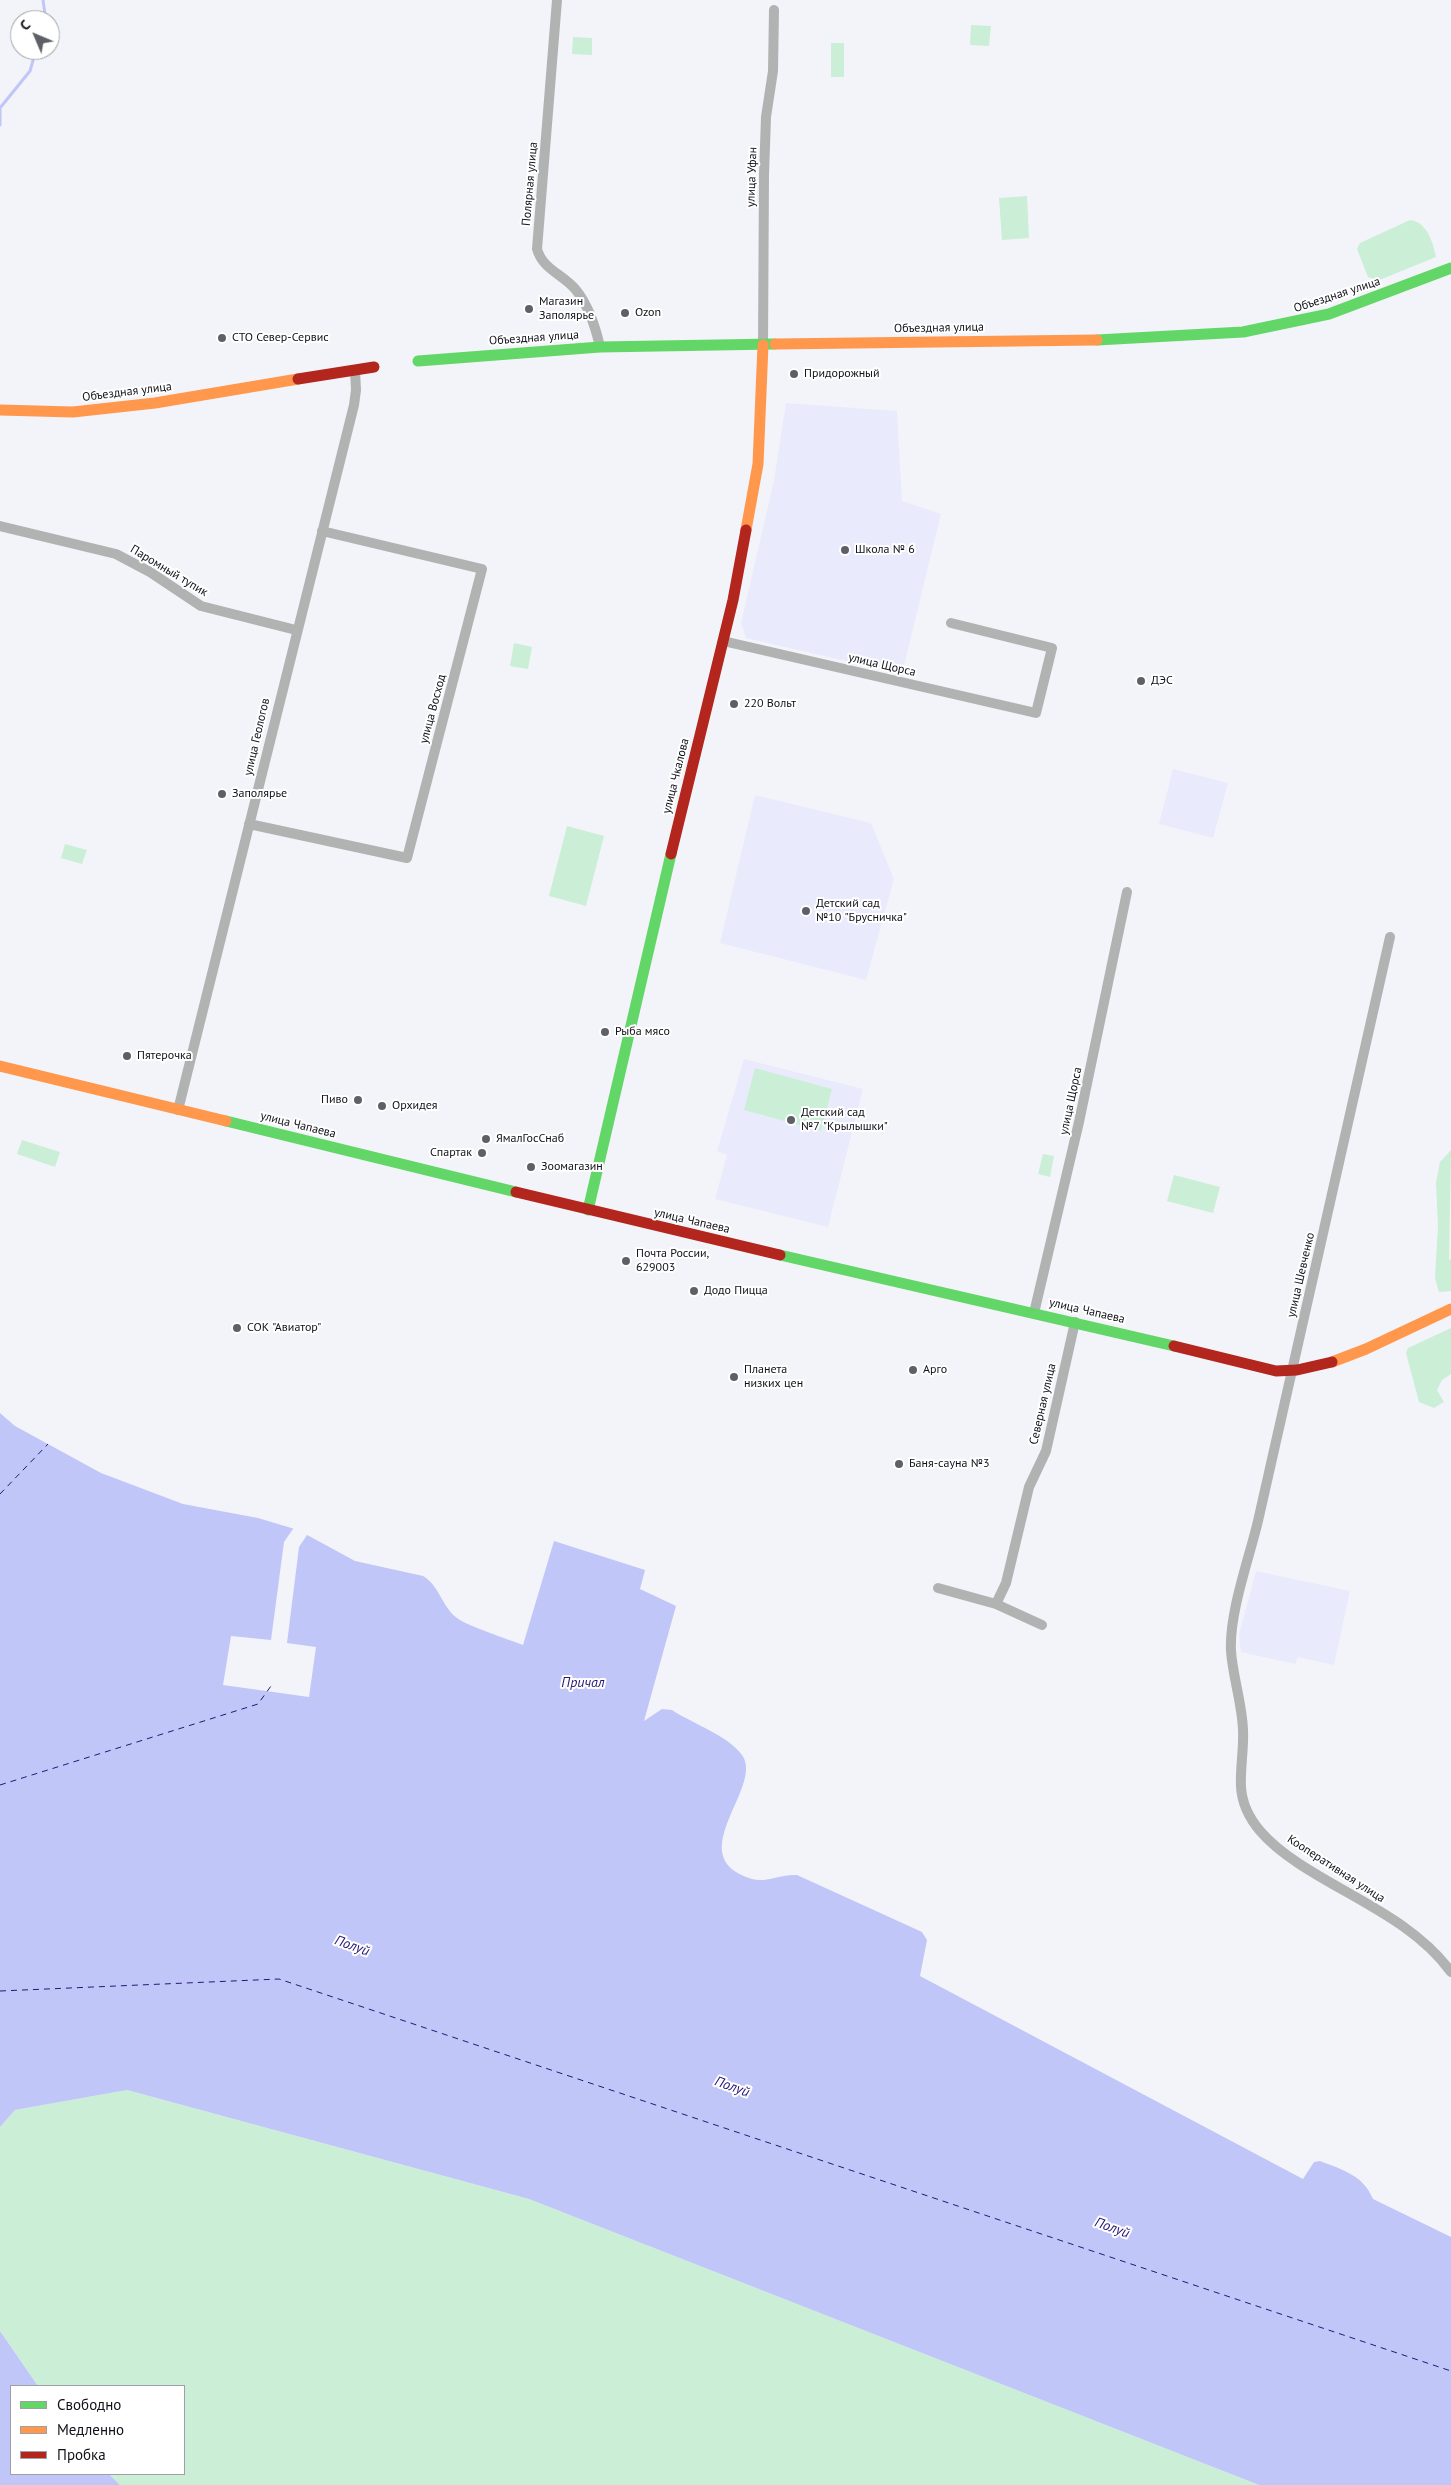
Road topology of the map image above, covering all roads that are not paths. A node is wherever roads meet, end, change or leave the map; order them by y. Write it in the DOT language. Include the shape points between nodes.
graph roads {
  1 [pos="557,0"];
  2 [pos="774,10"];
  3 [pos="1451,268"];
  4 [pos="763,345"];
  5 [pos="600,347"];
  6 [pos="418,361"];
  7 [pos="374,367"];
  8 [pos="354,370"];
  9 [pos="0,410"];
  10 [pos="0,526"];
  11 [pos="322,531"];
  12 [pos="951,623"];
  13 [pos="296,630"];
  14 [pos="723,641"];
  15 [pos="249,824"];
  16 [pos="1127,892"];
  17 [pos="1390,937"];
  18 [pos="0,1066"];
  19 [pos="178,1110"];
  20 [pos="588,1210"];
  21 [pos="1451,1309"];
  22 [pos="1034,1313"];
  23 [pos="1075,1322"];
  24 [pos="1292,1370"];
  25 [pos="938,1588"];
  26 [pos="996,1604"];
  27 [pos="1234,1618"];
  28 [pos="1042,1625"];
  29 [pos="1451,1972"];
  1 -- 5 [label="street, Полярная улица" via="537,249 545,266 577,291"];
  2 -- 4 [label="street, улица Уфан" via="773,71 766,117 764,175"];
  3 -- 4 [label="main road, Объездная улица" via="1329,314 1243,332 1090,340"];
  4 -- 5 [label="main road, Объездная улица"];
  4 -- 14 [label="main road, улица Чкалова" via="756,481"];
  5 -- 6 [label="main road, Объездная улица"];
  7 -- 8 [label="main road, Объездная улица"];
  8 -- 9 [label="main road, Объездная улица" via="155,404 73,412"];
  8 -- 11 [label="street, улица Геологов" via="354,405"];
  10 -- 13 [label="street, Паромный тупик" via="116,554 201,606"];
  11 -- 13 [label="street, улица Геологов"];
  11 -- 15 [label="street, улица Восход" via="482,569 407,858"];
  12 -- 14 [label="street, улица Щорса" via="1052,648 1036,713"];
  13 -- 15 [label="street, улица Геологов"];
  14 -- 20 [label="main road, улица Чкалова"];
  15 -- 19 [label="street, улица Геологов"];
  16 -- 22 [label="street, улица Щорса" via="1080,1122"];
  17 -- 24 [label="street, улица Шевченко"];
  18 -- 19 [label="main road, улица Чапаева"];
  19 -- 20 [label="main road, улица Чапаева"];
  20 -- 22 [label="main road, улица Чапаева"];
  21 -- 24 [label="main road, улица Чапаева" via="1378,1344 1324,1363"];
  22 -- 23 [label="main road, улица Чапаева"];
  23 -- 24 [label="main road, улица Чапаева" via="1257,1367"];
  23 -- 26 [label="street, Северная улица" via="1046,1451 1029,1487 1006,1583"];
  24 -- 27 [label="street, улица Шевченко"];
  25 -- 26 [label="street"];
  26 -- 28 [label="street"];
  27 -- 29 [label="street, Кооперативная улица" via="1231,1651 1243,1730 1241,1786 1248,1814 1255,1826 1283,1852 1405,1930 1433,1951"];
}
